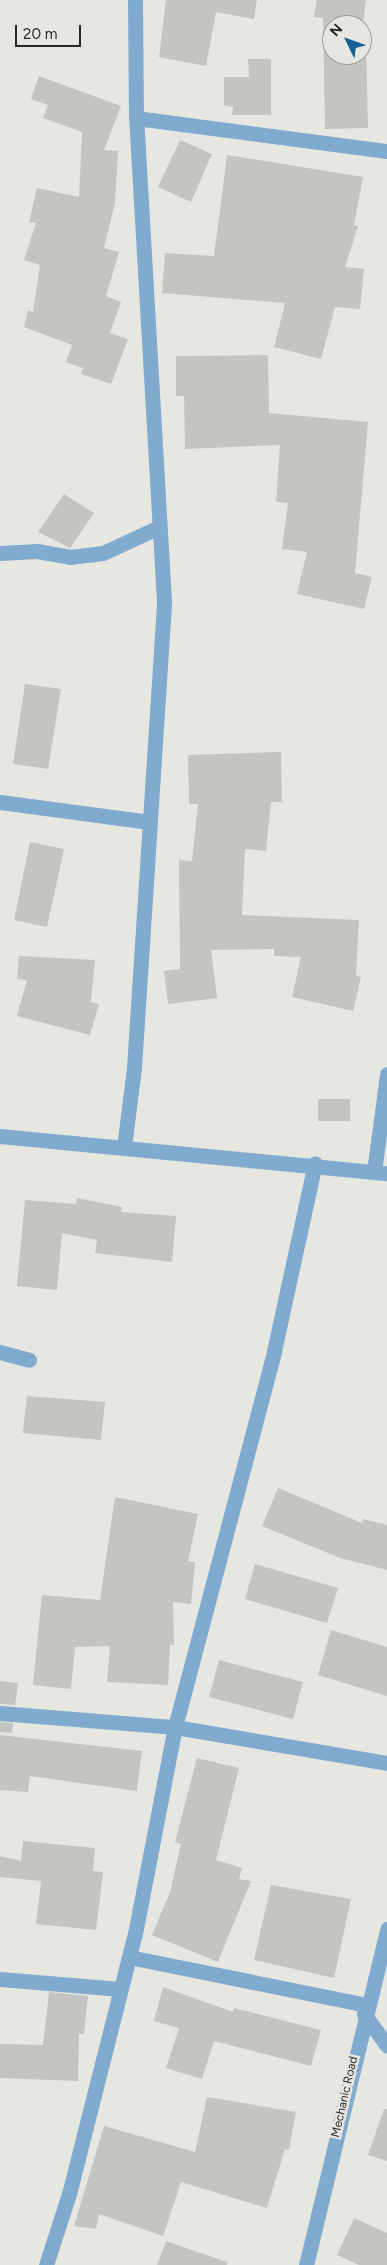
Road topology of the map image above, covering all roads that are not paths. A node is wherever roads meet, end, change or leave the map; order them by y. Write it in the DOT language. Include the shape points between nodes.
graph roads {
  1 [pos="135,0"];
  2 [pos="136,118"];
  3 [pos="387,151"];
  4 [pos="159,527"];
  5 [pos="0,553"];
  6 [pos="0,802"];
  7 [pos="150,822"];
  8 [pos="387,1074"];
  9 [pos="0,1136"];
  10 [pos="124,1147"];
  11 [pos="315,1163"];
  12 [pos="380,1172"];
  13 [pos="0,1352"];
  14 [pos="28,1360"];
  15 [pos="0,1713"];
  16 [pos="175,1727"];
  17 [pos="387,1763"];
  18 [pos="387,1929"];
  19 [pos="129,1957"];
  20 [pos="0,1979"];
  21 [pos="121,1989"];
  22 [pos="365,2010"];
  23 [pos="387,2046"];
  24 [pos="46,2265"];
  25 [pos="306,2265"];
  1 -- 2 [label="street"];
  2 -- 3 [label="street"];
  2 -- 4 [label="street"];
  4 -- 5 [label="street" via="103,552 70,557 37,551"];
  4 -- 7 [label="street" via="164,601"];
  6 -- 7 [label="street"];
  7 -- 10 [label="street" via="134,1068"];
  8 -- 12 [label="street"];
  9 -- 10 [label="street"];
  10 -- 11 [label="street"];
  11 -- 12 [label="street"];
  11 -- 16 [label="street" via="274,1351"];
  13 -- 14 [label="street"];
  15 -- 16 [label="street"];
  16 -- 17 [label="street"];
  16 -- 19 [label="street"];
  18 -- 22 [label="street, Mechanic Road"];
  19 -- 21 [label="street"];
  19 -- 22 [label="street"];
  20 -- 21 [label="street"];
  21 -- 24 [label="street" via="69,2194"];
  22 -- 23 [label="street"];
  22 -- 25 [label="street, Mechanic Road"];
}
